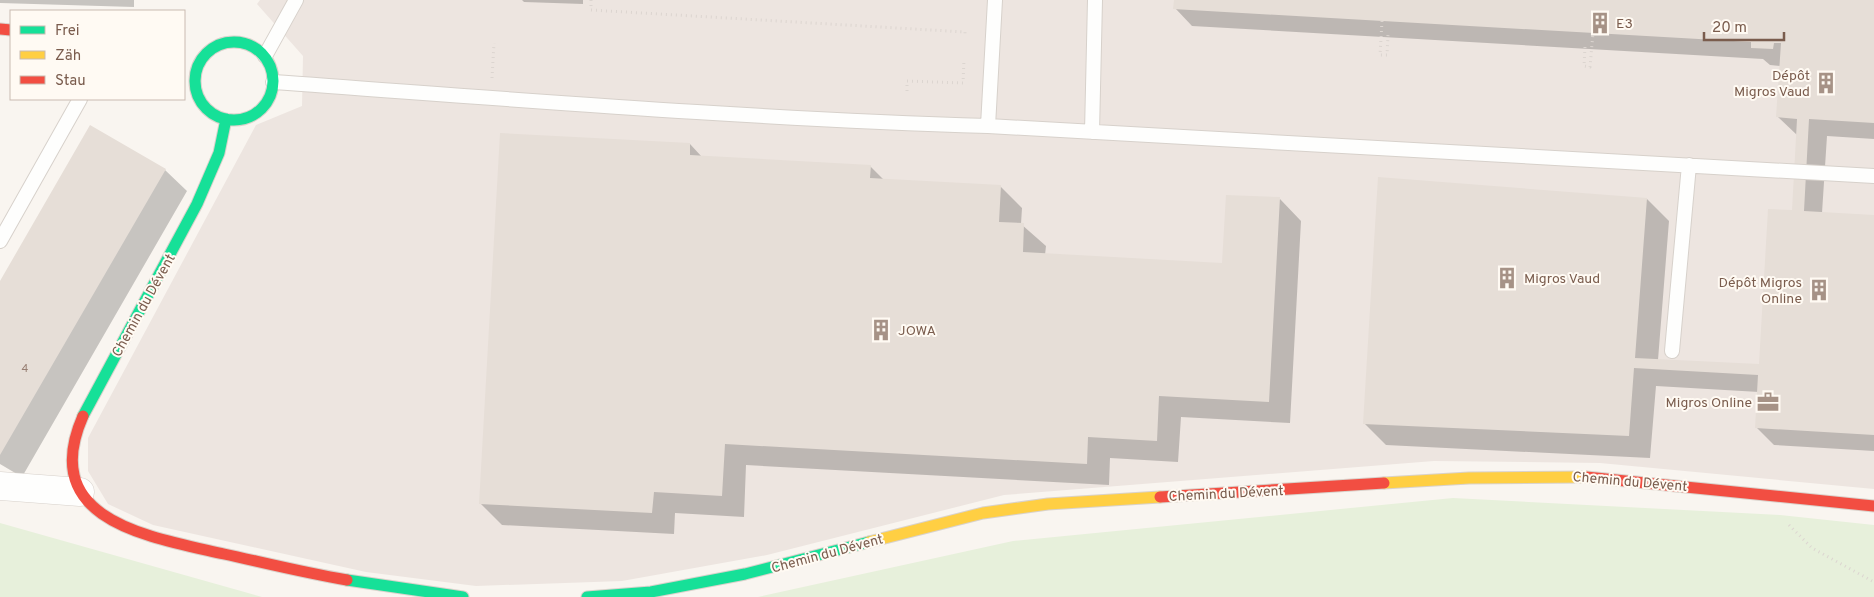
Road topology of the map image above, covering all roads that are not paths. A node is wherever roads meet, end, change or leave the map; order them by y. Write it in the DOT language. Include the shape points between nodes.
graph roads {
  1 [pos="296,0"];
  2 [pos="995,0"];
  3 [pos="1094,0"];
  4 [pos="265,56"];
  5 [pos="273,82"];
  6 [pos="79,100"];
  7 [pos="226,119"];
  8 [pos="988,126"];
  9 [pos="1092,132"];
  10 [pos="1689,165"];
  11 [pos="1874,176"];
  12 [pos="0,241"];
  13 [pos="1672,351"];
  14 [pos="0,486"];
  15 [pos="80,492"];
  16 [pos="1874,506"];
  17 [pos="463,597"];
  18 [pos="587,597"];
  1 -- 4 [label="lane"];
  2 -- 8 [label="lane"];
  3 -- 9 [label="lane"];
  4 -- 5 [label="street"];
  4 -- 7 [label="street" via="248,45 229,42 216,46 195,63 196,88 200,98 215,114"];
  5 -- 7 [label="street" via="263,107 246,117"];
  5 -- 8 [label="lane" via="491,99"];
  6 -- 12 [label="lane"];
  7 -- 15 [label="street, Chemin du Dévent" via="219,154 197,204 82,417 71,461"];
  8 -- 9 [label="lane"];
  9 -- 10 [label="lane"];
  10 -- 11 [label="lane"];
  10 -- 13 [label="lane"];
  14 -- 15 [label="street"];
  15 -- 17 [label="street, Chemin du Dévent" via="107,519 148,536 320,577"];
  16 -- 18 [label="street, Chemin du Dévent" via="1598,476 1469,478 1048,504 983,513 705,583 651,592"];
}
